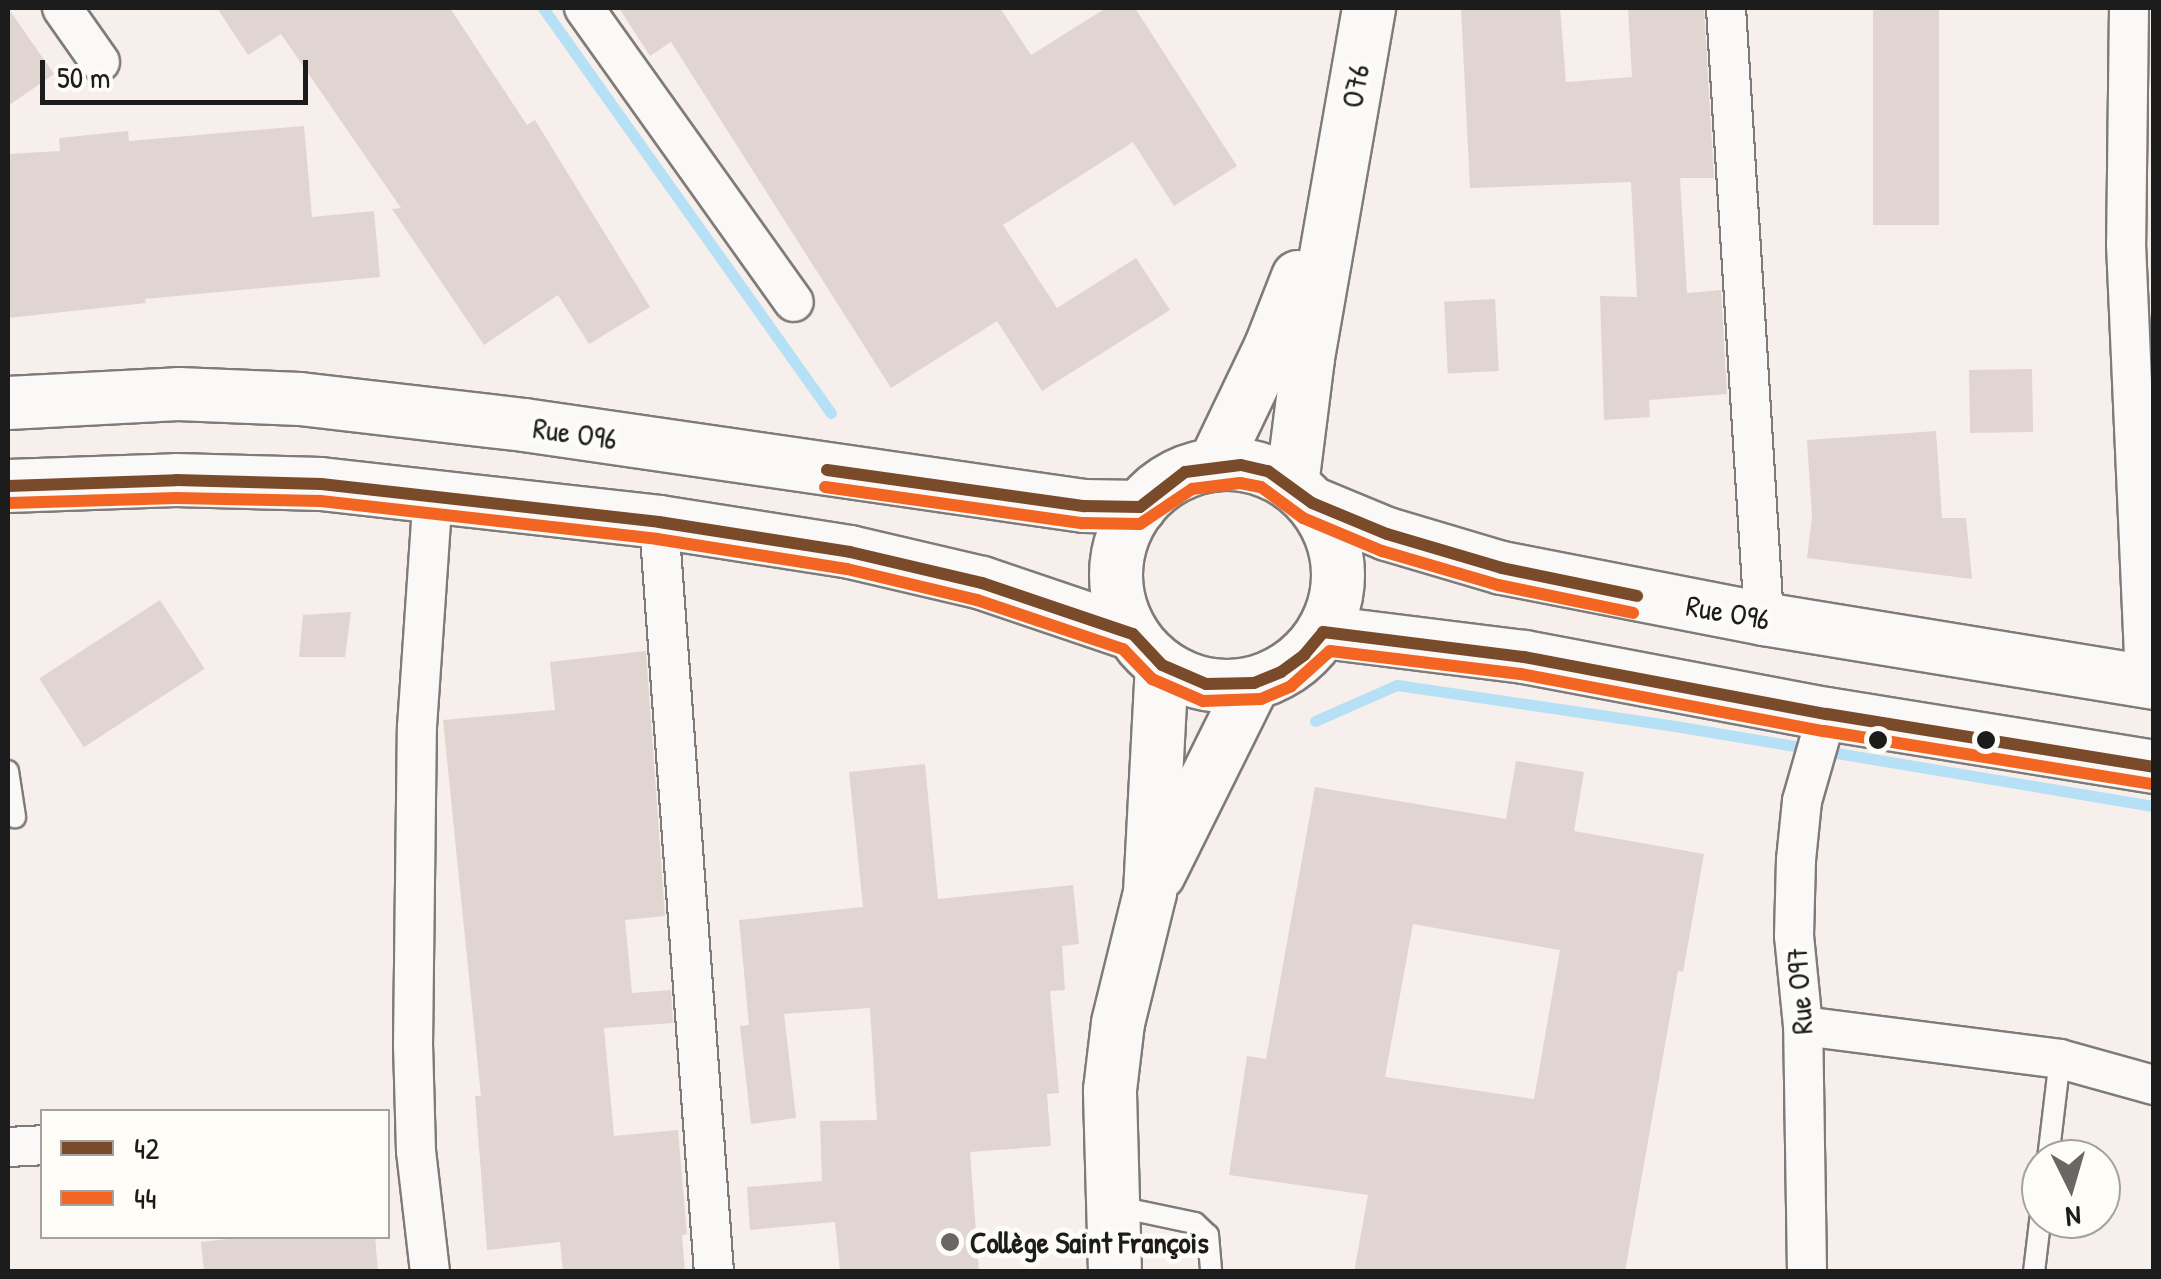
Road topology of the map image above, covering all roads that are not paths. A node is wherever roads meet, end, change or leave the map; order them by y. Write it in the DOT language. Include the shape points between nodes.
graph roads {
  1 [pos="62,8"];
  2 [pos="584,8"];
  3 [pos="1370,8"];
  4 [pos="1726,8"];
  5 [pos="2137,25"];
  6 [pos="100,62"];
  7 [pos="1341,164"];
  8 [pos="794,302"];
  9 [pos="8,403"];
  10 [pos="2144,443"];
  11 [pos="1214,465"];
  12 [pos="8,486"];
  13 [pos="1302,494"];
  14 [pos="433,495"];
  15 [pos="1140,507"];
  16 [pos="660,522"];
  17 [pos="1764,619"];
  18 [pos="1323,632"];
  19 [pos="1147,650"];
  20 [pos="1254,683"];
  21 [pos="2149,683"];
  22 [pos="1827,714"];
  23 [pos="2154,767"];
  24 [pos="8,771"];
  25 [pos="15,817"];
  26 [pos="1150,893"];
  27 [pos="1803,1026"];
  28 [pos="2060,1060"];
  29 [pos="2154,1085"];
  30 [pos="401,1114"];
  31 [pos="2050,1139"];
  32 [pos="40,1144"];
  33 [pos="8,1146"];
  34 [pos="1112,1205"];
  35 [pos="2038,1239"];
  36 [pos="430,1272"];
  37 [pos="714,1272"];
  38 [pos="1115,1272"];
  39 [pos="1211,1272"];
  40 [pos="1807,1272"];
  41 [pos="2034,1272"];
  1 -- 6 [label="street"];
  2 -- 8 [label="street"];
  3 -- 7 [label="main road, O76"];
  4 -- 17 [label="street"];
  5 -- 10 [label="street" via="2124,186"];
  7 -- 11 [label="main road" via="1272,346"];
  7 -- 13 [label="main road" via="1308,358"];
  9 -- 15 [label="main road, Rue O96" via="178,394 300,398 1084,506"];
  10 -- 21 [label="street"];
  11 -- 13 [label="main road" via="1268,472"];
  11 -- 15 [label="main road" via="1185,472"];
  12 -- 14 [label="main road" via="176,480"];
  13 -- 17 [label="main road, Rue O96" via="1387,534 1502,568"];
  13 -- 18 [label="main road" via="1328,526 1339,580"];
  14 -- 16 [label="main road"];
  14 -- 30 [label="street"];
  15 -- 19 [label="main road" via="1122,543 1116,583"];
  16 -- 19 [label="main road" via="850,552 964,579"];
  16 -- 37 [label="street"];
  17 -- 21 [label="main road, Rue O96"];
  18 -- 20 [label="main road" via="1281,672"];
  18 -- 22 [label="main road" via="1524,658"];
  19 -- 20 [label="main road" via="1206,684"];
  19 -- 26 [label="main road"];
  20 -- 26 [label="main road"];
  22 -- 23 [label="main road"];
  22 -- 27 [label="street, Rue O97" via="1802,801 1796,860 1794,936"];
  24 -- 25 [label="lane"];
  26 -- 34 [label="main road" via="1118,1023 1110,1090"];
  27 -- 28 [label="street"];
  27 -- 40 [label="street, Rue O97"];
  28 -- 29 [label="street"];
  28 -- 31 [label="lane"];
  30 -- 36 [label="street"];
  32 -- 33 [label="street"];
  34 -- 38 [label="main road"];
  34 -- 39 [label="lane" via="1195,1223 1208,1235"];
  35 -- 41 [label="lane"];
}
